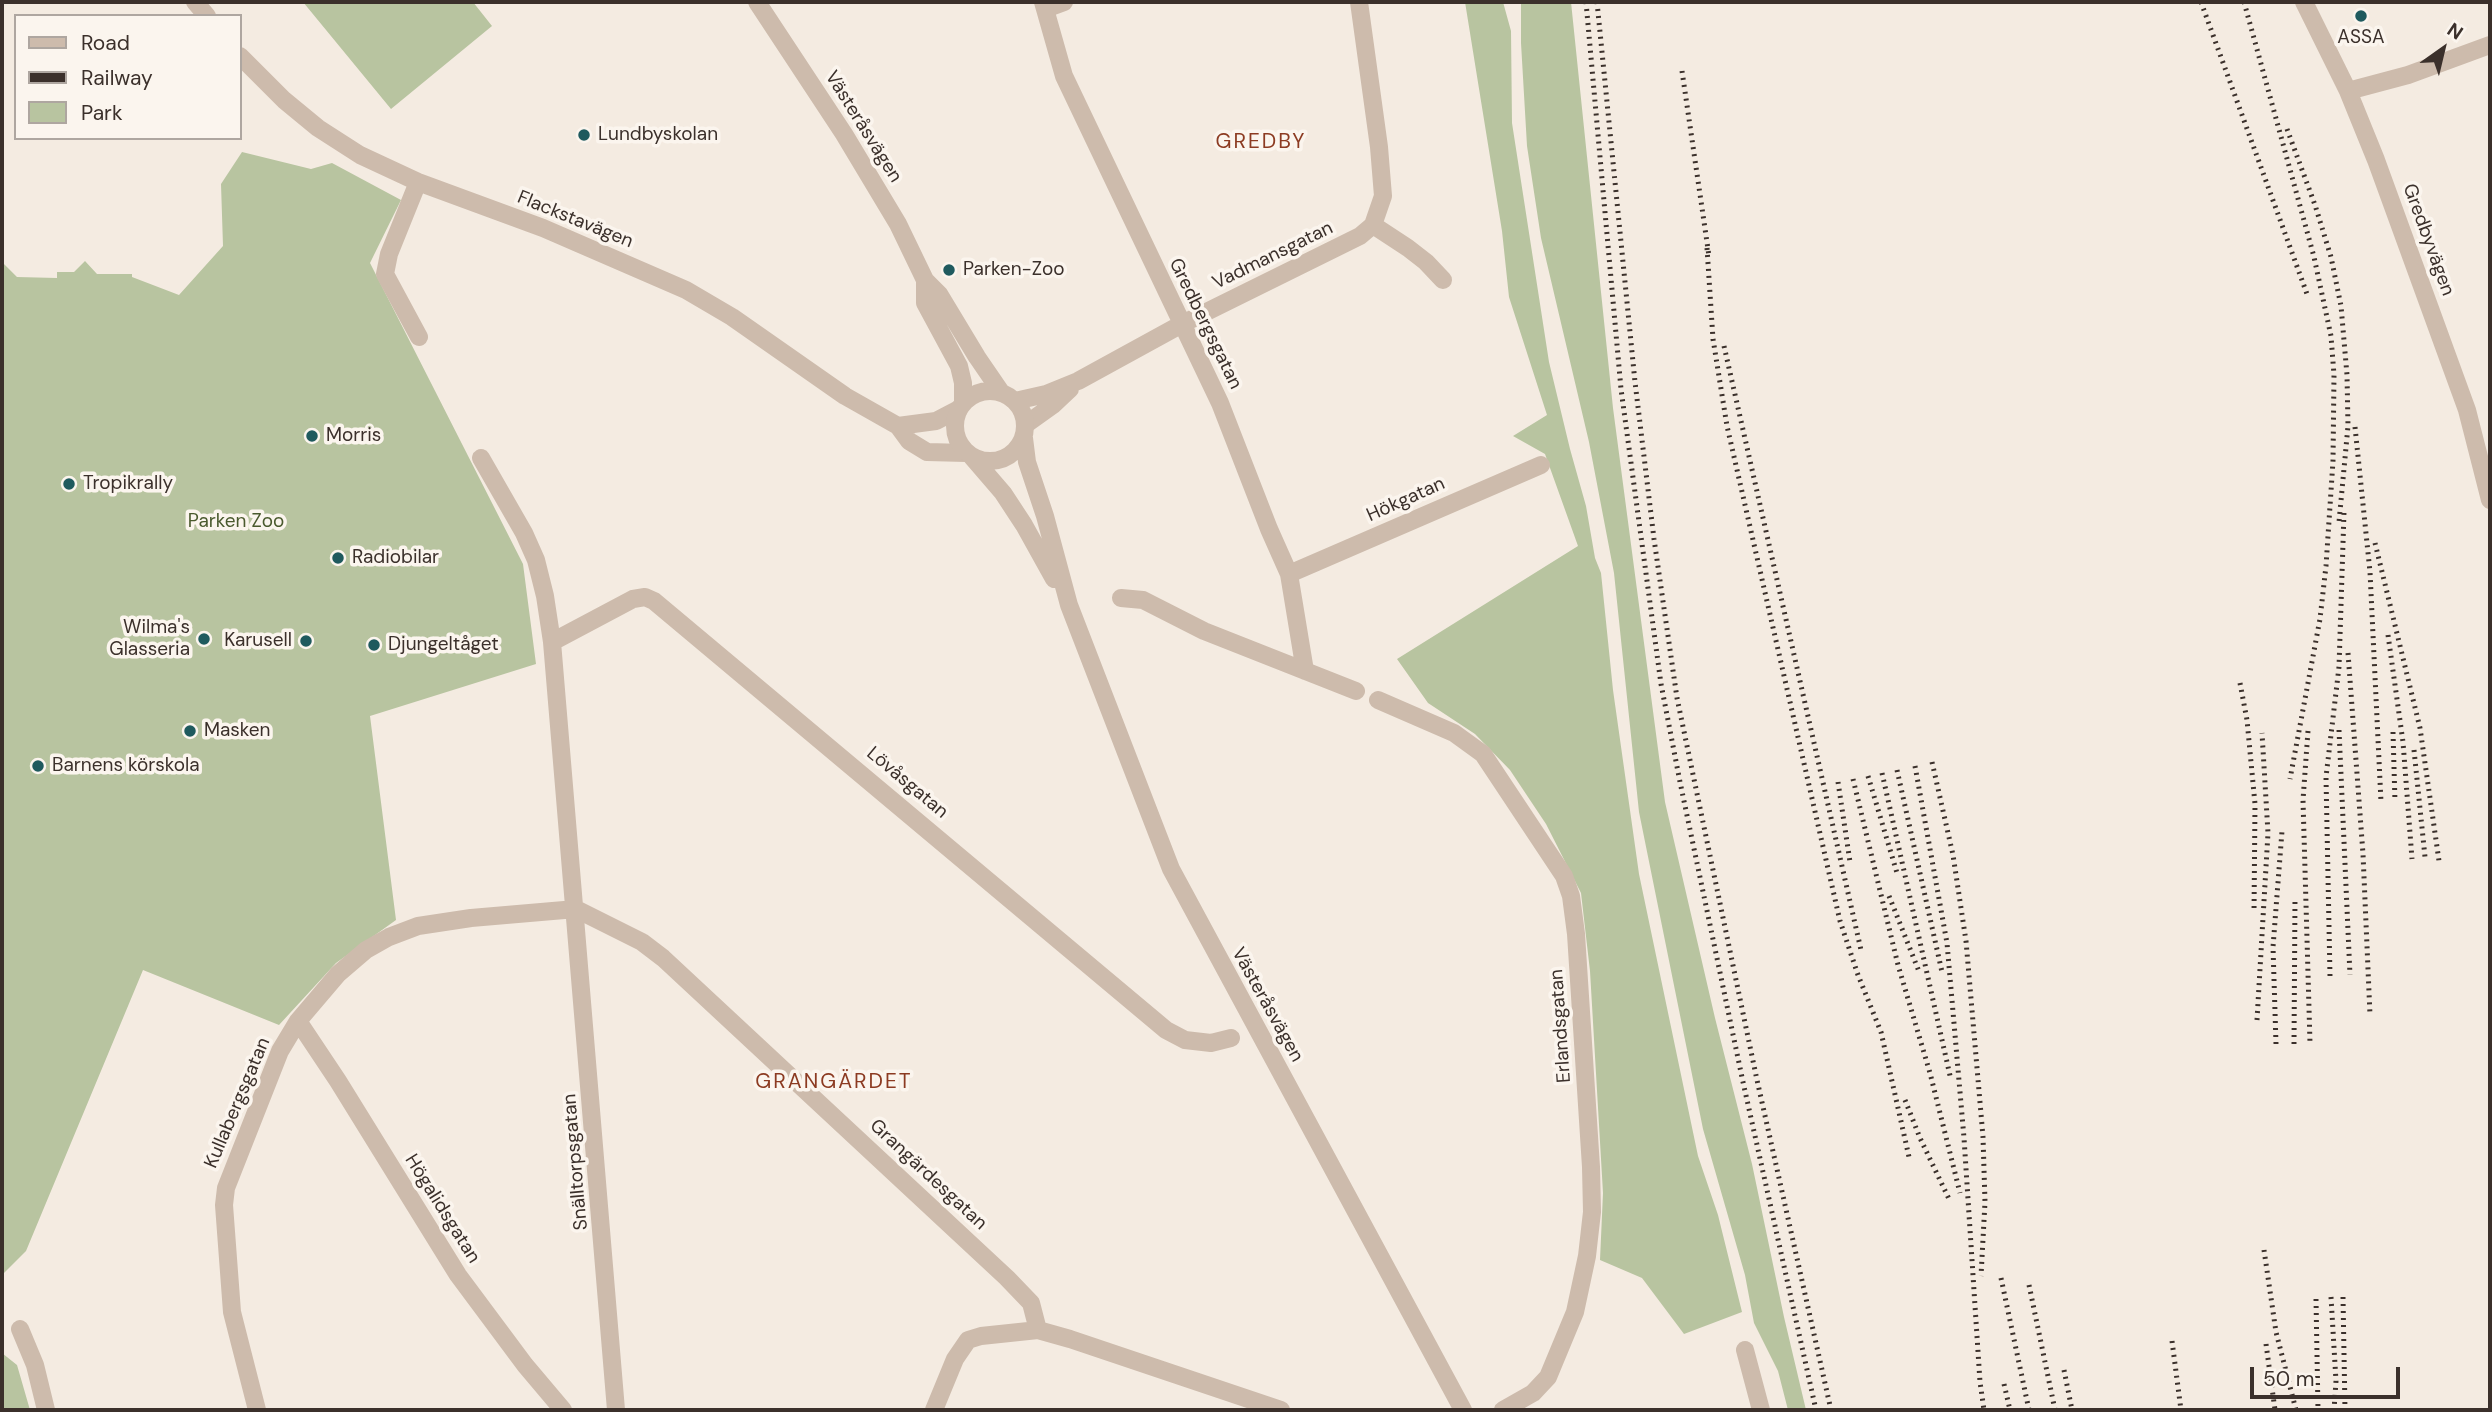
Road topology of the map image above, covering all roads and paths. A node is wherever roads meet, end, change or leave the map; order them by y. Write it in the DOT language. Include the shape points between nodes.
graph roads {
  1 [pos="757,2"];
  2 [pos="1064,2"];
  3 [pos="1359,2"];
  4 [pos="2304,2"];
  5 [pos="1044,6"];
  6 [pos="2490,45"];
  7 [pos="242,58"];
  8 [pos="2348,91"];
  9 [pos="418,182"];
  10 [pos="1373,225"];
  11 [pos="925,280"];
  12 [pos="1443,280"];
  13 [pos="1182,324"];
  14 [pos="419,337"];
  15 [pos="1078,381"];
  16 [pos="1008,397"];
  17 [pos="961,406"];
  18 [pos="898,426"];
  19 [pos="1025,432"];
  20 [pos="969,455"];
  21 [pos="481,458"];
  22 [pos="1541,465"];
  23 [pos="2490,500"];
  24 [pos="1289,574"];
  25 [pos="1121,598"];
  26 [pos="1069,605"];
  27 [pos="552,642"];
  28 [pos="1305,671"];
  29 [pos="1356,691"];
  30 [pos="1378,700"];
  31 [pos="576,909"];
  32 [pos="298,1021"];
  33 [pos="1231,1038"];
  34 [pos="20,1329"];
  35 [pos="1038,1330"];
  36 [pos="1745,1350"];
  37 [pos="46,1410"];
  38 [pos="257,1410"];
  39 [pos="563,1410"];
  40 [pos="616,1410"];
  41 [pos="934,1410"];
  42 [pos="1281,1410"];
  43 [pos="1462,1410"];
  44 [pos="1503,1410"];
  45 [pos="1761,1410"];
  1 -- 11 [label="street, Västeråsvägen" via="844,134 898,224"];
  2 -- 5 [label="street"];
  3 -- 10 [label="street" via="1384,196"];
  4 -- 8 [label="street, Gredbyvägen"];
  5 -- 13 [label="street, Gredbergsgatan" via="1064,76"];
  6 -- 8 [label="street"];
  7 -- 9 [label="street, Flackstavägen" via="318,128 360,155"];
  8 -- 23 [label="street, Gredbyvägen" via="2467,410"];
  9 -- 14 [label="street" via="385,274"];
  9 -- 18 [label="street, Flackstavägen" via="543,228 686,290"];
  10 -- 12 [label="street" via="1417,255"];
  10 -- 13 [label="street, Vadmansgatan" via="1360,236"];
  11 -- 16 [label="street, Västeråsvägen"];
  11 -- 17 [label="street, Västeråsvägen" via="925,303 959,366"];
  13 -- 15 [label="street, Vadmansgatan"];
  13 -- 24 [label="street, Gredbergsgatan" via="1220,403"];
  15 -- 16 [label="street, Vadmansgatan" via="1046,394"];
  15 -- 19 [label="street, Vadmansgatan"];
  16 -- 17 [label="street" via="980,392"];
  16 -- 19 [label="street" via="1022,412"];
  17 -- 18 [label="street" via="936,421"];
  17 -- 20 [label="street" via="956,437"];
  18 -- 20 [label="street, Flackstavägen" via="909,441 927,452"];
  19 -- 20 [label="street" via="1017,449 1002,460 985,461"];
  19 -- 26 [label="street, Västeråsvägen" via="1027,462"];
  20 -- 26 [label="street, Västeråsvägen" via="1003,493"];
  21 -- 27 [label="street, Snälltorpsgatan" via="536,560"];
  22 -- 24 [label="street, Hökgatan"];
  24 -- 28 [label="street, Gredbergsgatan"];
  25 -- 28 [label="street" via="1143,600 1204,631"];
  26 -- 43 [label="street, Västeråsvägen" via="1171,869"];
  27 -- 31 [label="street, Snälltorpsgatan"];
  27 -- 33 [label="street, Lövåsgatan" via="633,599 654,601 1166,1030 1185,1040 1211,1043"];
  28 -- 29 [label="street"];
  30 -- 44 [label="street, Erlandsgatan" via="1454,733 1483,754 1564,876 1571,896 1591,1167 1587,1256 1576,1312 1548,1377 1533,1393"];
  31 -- 32 [label="street" via="418,926 389,937 338,974"];
  31 -- 35 [label="street, Grangärdesgatan" via="642,942 663,958 1007,1278 1031,1303"];
  31 -- 40 [label="street, Snälltorpsgatan"];
  32 -- 38 [label="street, Kullabergsgatan" via="280,1051 226,1188 224,1205 232,1312"];
  32 -- 39 [label="street, Högalidsgatan" via="458,1275"];
  34 -- 37 [label="street"];
  35 -- 41 [label="street" via="968,1340"];
  35 -- 42 [label="street"];
  36 -- 45 [label="street"];
}
